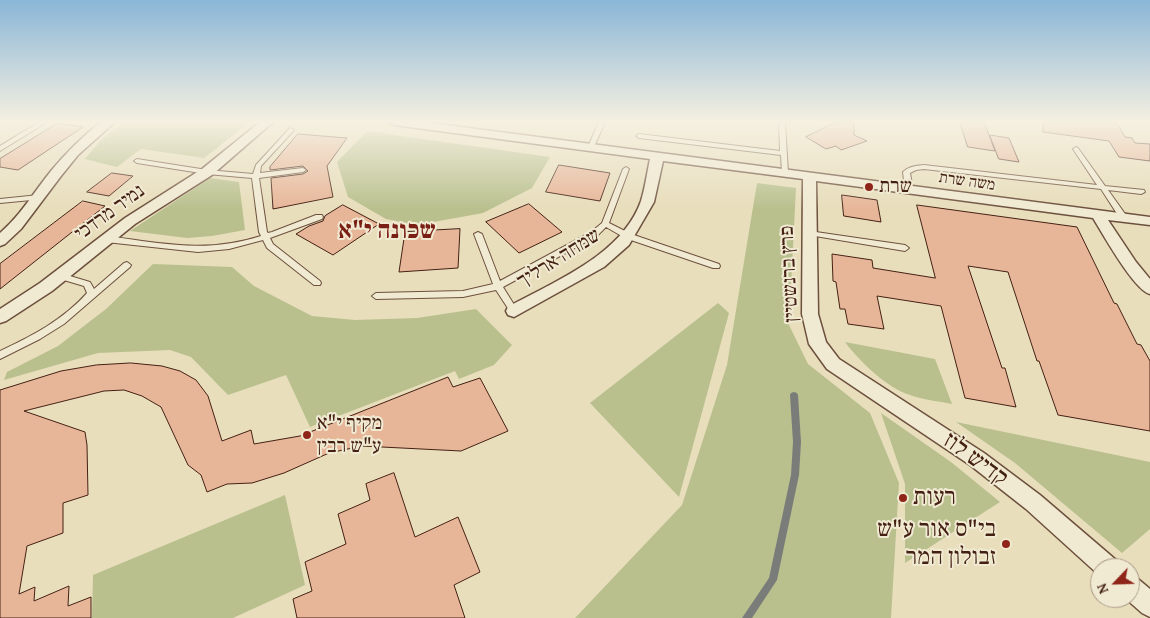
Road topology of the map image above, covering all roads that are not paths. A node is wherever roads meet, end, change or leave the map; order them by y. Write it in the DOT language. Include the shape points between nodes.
graph roads {
  1 [pos="77,151"];
  2 [pos="232,151"];
  3 [pos="272,151"];
  4 [pos="604,151"];
  5 [pos="766,151"];
  6 [pos="1077,151"];
  7 [pos="784,153"];
  8 [pos="657,158"];
  9 [pos="137,160"];
  10 [pos="626,169"];
  11 [pos="303,170"];
  12 [pos="207,172"];
  13 [pos="785,173"];
  14 [pos="256,176"];
  15 [pos="809,176"];
  16 [pos="1102,188"];
  17 [pos="910,190"];
  18 [pos="1141,192"];
  19 [pos="39,197"];
  20 [pos="0,201"];
  21 [pos="1099,216"];
  22 [pos="319,217"];
  23 [pos="1124,218"];
  24 [pos="1150,221"];
  25 [pos="605,224"];
  26 [pos="809,233"];
  27 [pos="478,234"];
  28 [pos="628,236"];
  29 [pos="266,238"];
  30 [pos="106,239"];
  31 [pos="0,241"];
  32 [pos="905,248"];
  33 [pos="128,265"];
  34 [pos="716,266"];
  35 [pos="60,276"];
  36 [pos="317,283"];
  37 [pos="498,286"];
  38 [pos="1150,289"];
  39 [pos="376,296"];
  40 [pos="85,302"];
  41 [pos="514,311"];
  42 [pos="0,317"];
  43 [pos="0,355"];
  44 [pos="833,364"];
  45 [pos="1097,558"];
  46 [pos="1140,596"];
  47 [pos="1150,604"];
  1 -- 19 [label="street"];
  2 -- 12 [label="street, נמיר מרדכי"];
  3 -- 14 [label="lane" via="258,166"];
  4 -- 8 [label="street, משה שרת"];
  5 -- 7 [label="lane"];
  6 -- 16 [label="lane"];
  7 -- 13 [label="lane"];
  8 -- 13 [label="street, משה שרת"];
  8 -- 28 [label="street, שמחה ארליך" via="647,202"];
  9 -- 12 [label="lane"];
  10 -- 25 [label="lane"];
  11 -- 14 [label="lane"];
  12 -- 14 [label="lane"];
  12 -- 30 [label="street, נמיר מרדכי"];
  13 -- 15 [label="street, משה שרת"];
  14 -- 29 [label="lane"];
  15 -- 17 [label="street, משה שרת"];
  15 -- 26 [label="street, פרץ ברנשטיין"];
  16 -- 17 [label="lane" via="924,167 906,172"];
  16 -- 18 [label="lane"];
  16 -- 23 [label="lane"];
  17 -- 21 [label="street, משה שרת"];
  19 -- 20 [label="lane"];
  19 -- 31 [label="street" via="13,231"];
  21 -- 23 [label="street, משה שרת"];
  21 -- 38 [label="street"];
  22 -- 29 [label="lane"];
  23 -- 24 [label="street, משה שרת"];
  25 -- 28 [label="lane"];
  25 -- 37 [label="lane" via="594,234"];
  26 -- 32 [label="lane"];
  26 -- 44 [label="street, פרץ ברנשטיין" via="810,314 818,344"];
  27 -- 37 [label="lane"];
  28 -- 34 [label="lane"];
  28 -- 41 [label="street, שמחה ארליך" via="599,262"];
  29 -- 30 [label="lane" via="198,249"];
  29 -- 36 [label="lane" via="270,246"];
  30 -- 35 [label="street, נמיר מרדכי"];
  33 -- 40 [label="lane"];
  35 -- 40 [label="lane" via="87,284 91,294"];
  35 -- 42 [label="street, נמיר מרדכי"];
  37 -- 39 [label="lane" via="463,294"];
  37 -- 41 [label="lane"];
  40 -- 43 [label="lane" via="52,329"];
  44 -- 45 [label="street, קדיש לוז" via="976,459 1033,502"];
  46 -- 47 [label="street"];
}
